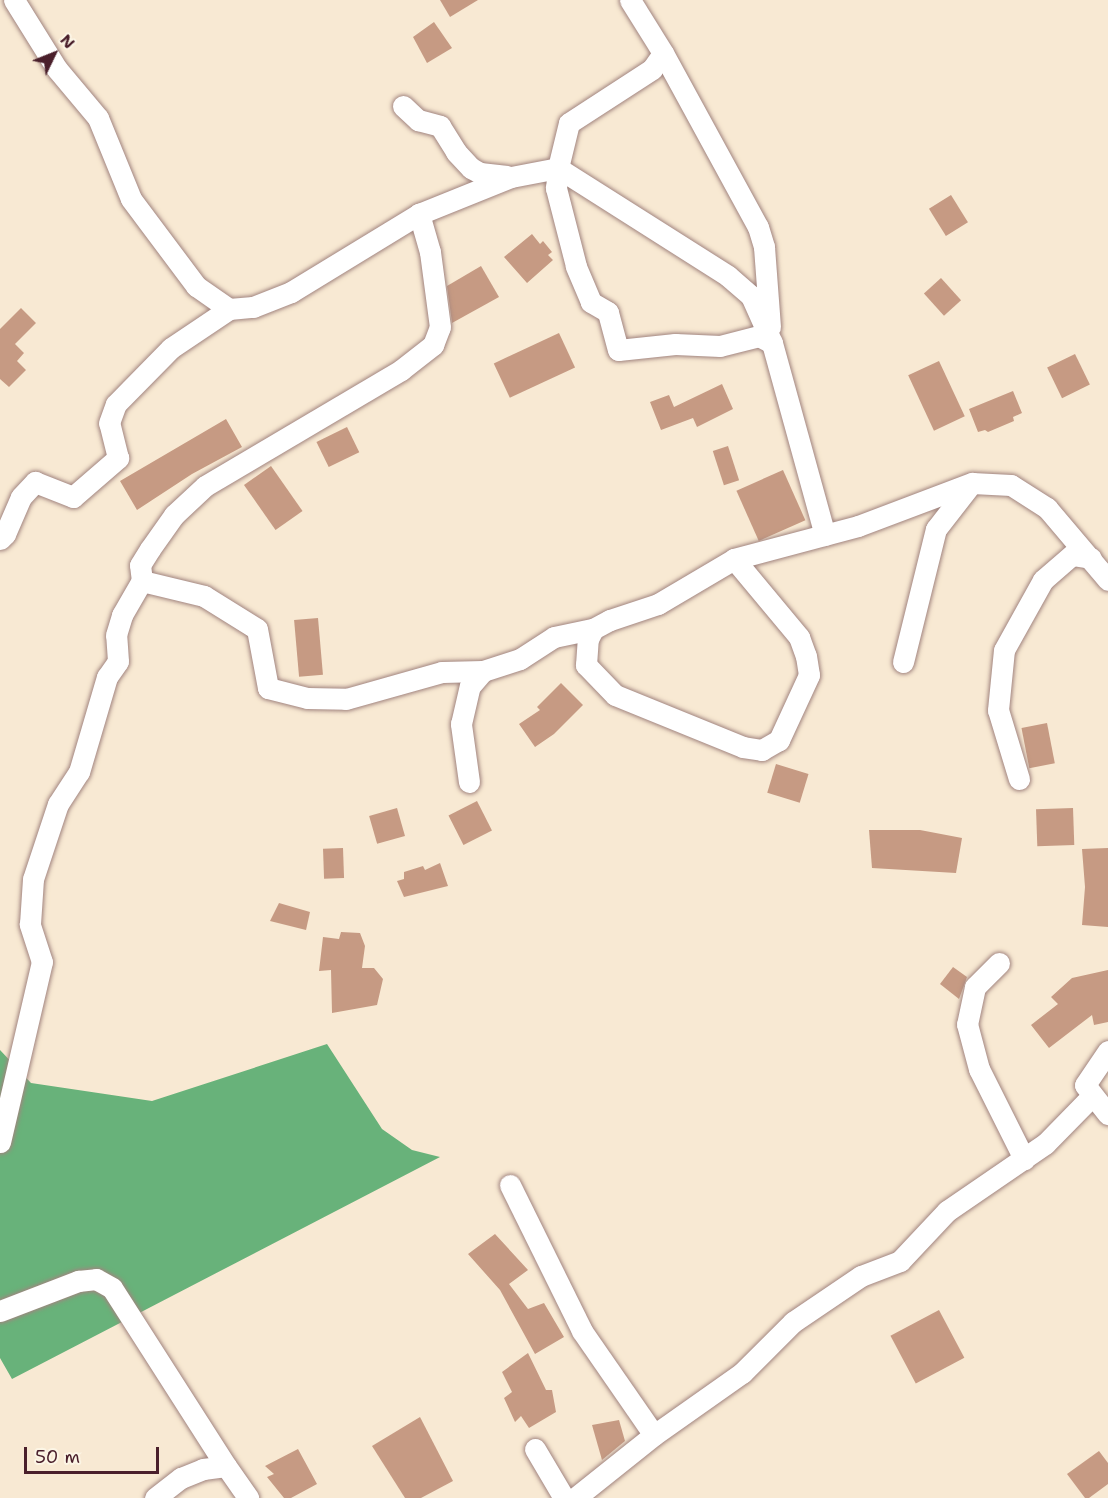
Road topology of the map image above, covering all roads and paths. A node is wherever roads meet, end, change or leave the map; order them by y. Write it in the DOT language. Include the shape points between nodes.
graph roads {
  1 [pos="14,0"];
  2 [pos="630,0"];
  3 [pos="663,53"];
  4 [pos="403,106"];
  5 [pos="558,168"];
  6 [pos="511,177"];
  7 [pos="418,214"];
  8 [pos="229,309"];
  9 [pos="772,343"];
  10 [pos="972,483"];
  11 [pos="825,535"];
  12 [pos="0,538"];
  13 [pos="1091,558"];
  14 [pos="734,559"];
  15 [pos="1108,580"];
  16 [pos="142,581"];
  17 [pos="593,630"];
  18 [pos="903,662"];
  19 [pos="483,671"];
  20 [pos="1019,779"];
  21 [pos="469,782"];
  22 [pos="999,963"];
  23 [pos="1108,1052"];
  24 [pos="1092,1095"];
  25 [pos="1108,1114"];
  26 [pos="0,1142"];
  27 [pos="1024,1159"];
  28 [pos="510,1185"];
  29 [pos="0,1311"];
  30 [pos="654,1435"];
  31 [pos="535,1449"];
  32 [pos="226,1466"];
  33 [pos="155,1498"];
  34 [pos="248,1498"];
  35 [pos="564,1498"];
  36 [pos="575,1498"];
  1 -- 8 [label="street" via="57,69 98,118 131,199 196,286"];
  2 -- 3 [label="street"];
  3 -- 5 [label="street" via="652,69 569,123"];
  3 -- 9 [label="street" via="758,227 764,247"];
  4 -- 6 [label="street" via="418,120 440,126 471,168"];
  5 -- 6 [label="street"];
  5 -- 9 [label="street" via="728,276 752,296"];
  5 -- 9 [label="street" via="556,188 576,266 591,302 608,312 618,350 675,344 720,346 759,336"];
  6 -- 7 [label="street"];
  7 -- 8 [label="street" via="291,292 253,307"];
  7 -- 16 [label="street" via="430,252 440,327 433,345 401,370 205,486 174,515 150,549 140,565"];
  8 -- 12 [label="street" via="171,348 116,404 109,423 118,458 73,497 34,482 21,497"];
  9 -- 11 [label="street"];
  10 -- 11 [label="street"];
  10 -- 13 [label="street" via="1011,485 1047,508"];
  10 -- 18 [label="street" via="936,529"];
  11 -- 14 [label="street"];
  13 -- 15 [label="street"];
  13 -- 20 [label="street" via="1072,555 1043,580 1004,650 998,710"];
  14 -- 17 [label="street" via="658,604"];
  14 -- 17 [label="street" via="799,637 806,656 808,675 779,741 762,750 743,747 615,695 586,665 588,639"];
  16 -- 19 [label="street" via="204,596 257,629 268,688 307,698 346,699 442,672"];
  16 -- 26 [label="street" via="122,615 116,635 118,661 107,677 79,772 58,804 33,879 30,924 42,962"];
  17 -- 19 [label="street" via="554,637 520,659"];
  19 -- 21 [label="street" via="470,686 461,724"];
  22 -- 27 [label="street" via="975,987 967,1024 979,1069"];
  23 -- 24 [label="street" via="1085,1085"];
  24 -- 25 [label="street"];
  24 -- 27 [label="street" via="1045,1144"];
  27 -- 30 [label="street" via="947,1211 900,1261 861,1275 793,1322 742,1373"];
  28 -- 30 [label="street" via="582,1331"];
  29 -- 32 [label="street" via="78,1281 96,1279 111,1288"];
  30 -- 36 [label="street"];
  31 -- 35 [label="street"];
  32 -- 33 [label="street" via="203,1469 181,1478"];
  32 -- 34 [label="street"];
}
